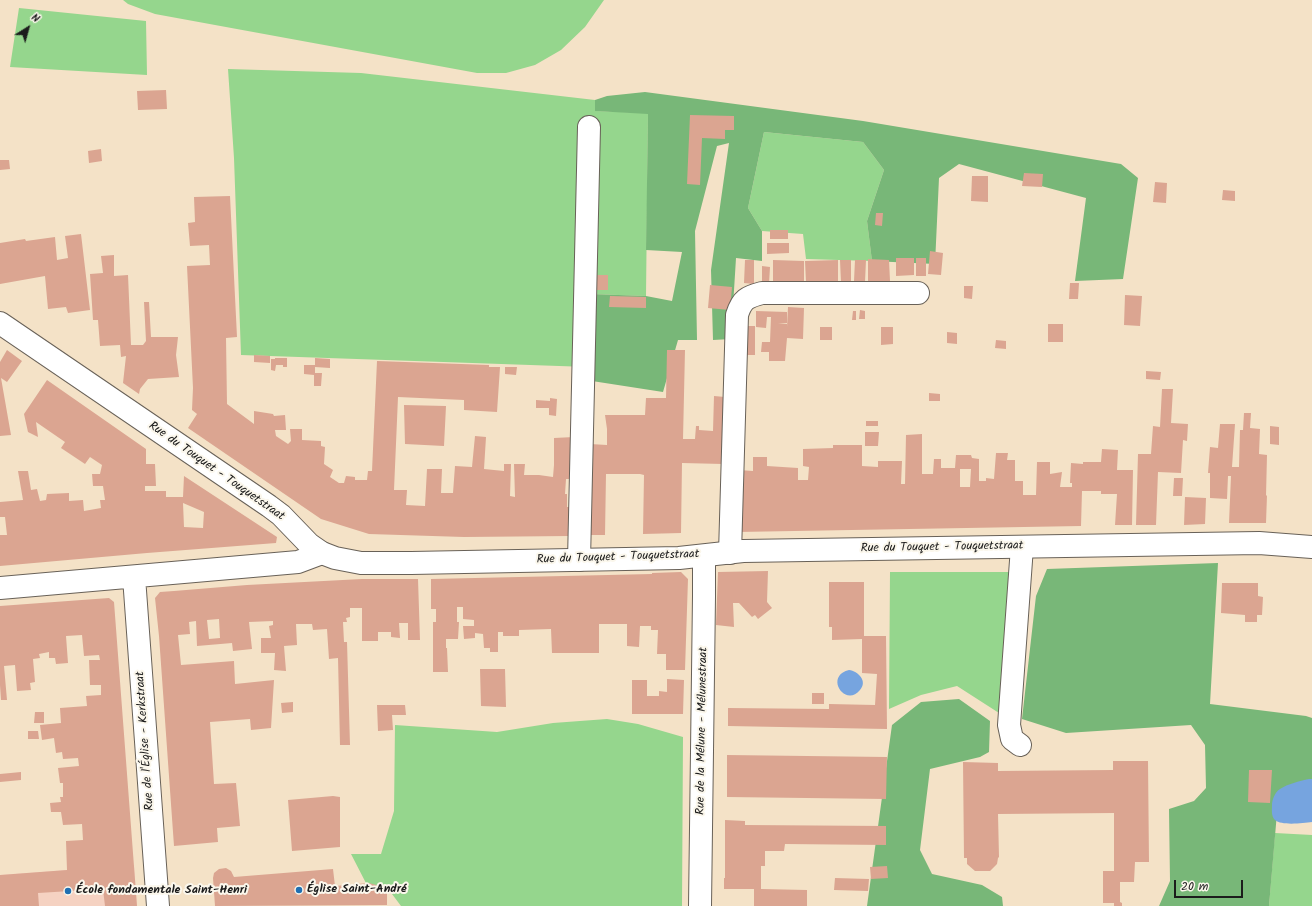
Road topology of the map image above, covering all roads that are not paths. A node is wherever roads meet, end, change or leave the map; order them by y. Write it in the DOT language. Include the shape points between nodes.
graph roads {
  1 [pos="589,126"];
  2 [pos="918,293"];
  3 [pos="0,323"];
  4 [pos="1022,547"];
  5 [pos="1312,547"];
  6 [pos="322,553"];
  7 [pos="730,553"];
  8 [pos="704,556"];
  9 [pos="579,560"];
  10 [pos="134,577"];
  11 [pos="0,588"];
  12 [pos="1020,745"];
  13 [pos="158,906"];
  14 [pos="700,906"];
  1 -- 9 [label="main road"];
  2 -- 7 [label="main road" via="762,293 748,297 740,306 737,316"];
  3 -- 6 [label="main road, Rue du Touquet - Touquetstraat" via="269,506"];
  4 -- 5 [label="main road, Rue du Touquet - Touquetstraat" via="1259,543"];
  4 -- 7 [label="main road, Rue du Touquet - Touquetstraat"];
  4 -- 12 [label="main road" via="1009,726 1012,739"];
  6 -- 9 [label="main road, Rue du Touquet - Touquetstraat" via="361,563"];
  6 -- 10 [label="main road" via="298,562"];
  7 -- 8 [label="main road, Rue du Touquet - Touquetstraat"];
  8 -- 9 [label="main road, Rue du Touquet - Touquetstraat"];
  8 -- 14 [label="main road, Rue de la Mélune - Mélunestraat"];
  10 -- 11 [label="main road"];
  10 -- 13 [label="main road, Rue de l'Église - Kerkstraat"];
}
